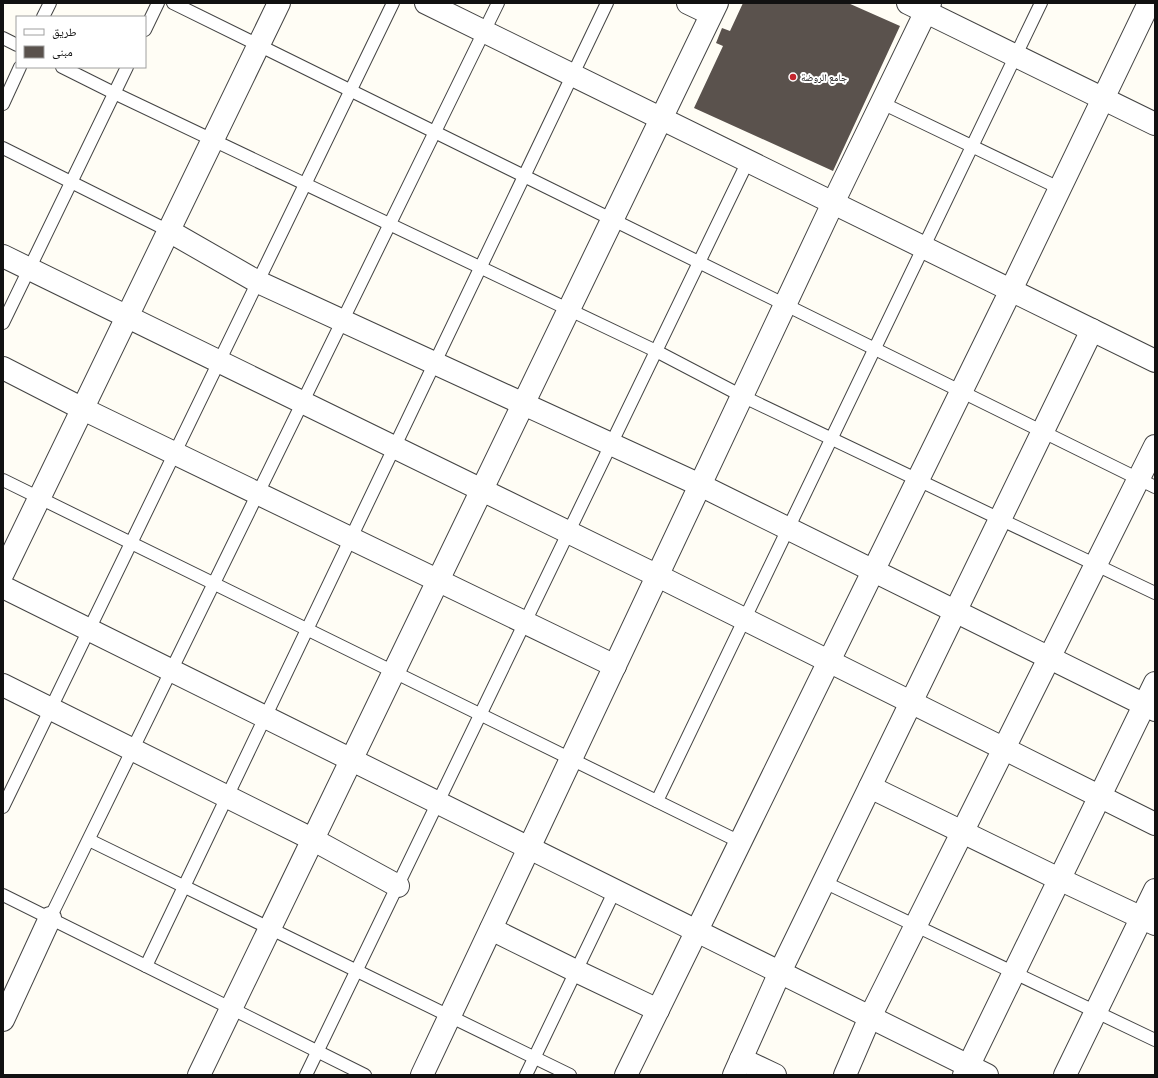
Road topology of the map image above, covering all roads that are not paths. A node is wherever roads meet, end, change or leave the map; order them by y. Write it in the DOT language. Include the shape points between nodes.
graph roads {
  1 [pos="50,3"];
  2 [pos="158,3"];
  3 [pos="173,3"];
  4 [pos="279,3"];
  5 [pos="393,3"];
  6 [pos="426,3"];
  7 [pos="498,3"];
  8 [pos="607,3"];
  9 [pos="688,3"];
  10 [pos="1041,3"];
  11 [pos="1149,3"];
  12 [pos="921,6"];
  13 [pos="714,9"];
  14 [pos="44,16"];
  15 [pos="146,28"];
  16 [pos="484,31"];
  17 [pos="3,38"];
  18 [pos="16,44"];
  19 [pos="259,45"];
  20 [pos="1016,56"];
  21 [pos="20,68"];
  22 [pos="64,68"];
  23 [pos="126,68"];
  24 [pos="573,75"];
  25 [pos="351,90"];
  26 [pos="114,93"];
  27 [pos="1103,98"];
  28 [pos="882,103"];
  29 [pos="3,104"];
  30 [pos="660,118"];
  31 [pos="1155,124"];
  32 [pos="435,132"];
  33 [pos="213,140"];
  34 [pos="972,146"];
  35 [pos="3,148"];
  36 [pos="748,161"];
  37 [pos="524,176"];
  38 [pos="71,182"];
  39 [pos="305,184"];
  40 [pos="1059,188"];
  41 [pos="833,203"];
  42 [pos="612,219"];
  43 [pos="389,224"];
  44 [pos="169,231"];
  45 [pos="922,247"];
  46 [pos="3,256"];
  47 [pos="699,262"];
  48 [pos="29,268"];
  49 [pos="480,268"];
  50 [pos="258,282"];
  51 [pos="1010,290"];
  52 [pos="786,305"];
  53 [pos="568,309"];
  54 [pos="128,316"];
  55 [pos="342,321"];
  56 [pos="3,323"];
  57 [pos="1092,330"];
  58 [pos="874,348"];
  59 [pos="656,352"];
  60 [pos="219,361"];
  61 [pos="1155,361"];
  62 [pos="434,363"];
  63 [pos="3,368"];
  64 [pos="961,391"];
  65 [pos="742,396"];
  66 [pos="302,402"];
  67 [pos="522,403"];
  68 [pos="83,409"];
  69 [pos="1043,431"];
  70 [pos="831,438"];
  71 [pos="611,444"];
  72 [pos="1155,446"];
  73 [pos="394,447"];
  74 [pos="175,453"];
  75 [pos="3,480"];
  76 [pos="917,480"];
  77 [pos="1147,483"];
  78 [pos="700,485"];
  79 [pos="481,490"];
  80 [pos="258,493"];
  81 [pos="39,498"];
  82 [pos="1000,520"];
  83 [pos="788,528"];
  84 [pos="568,533"];
  85 [pos="351,538"];
  86 [pos="131,543"];
  87 [pos="1096,564"];
  88 [pos="873,570"];
  89 [pos="3,573"];
  90 [pos="658,576"];
  91 [pos="438,580"];
  92 [pos="214,584"];
  93 [pos="3,587"];
  94 [pos="1155,593"];
  95 [pos="956,611"];
  96 [pos="744,620"];
  97 [pos="525,622"];
  98 [pos="89,629"];
  99 [pos="306,629"];
  100 [pos="1049,657"];
  101 [pos="828,661"];
  102 [pos="615,666"];
  103 [pos="172,671"];
  104 [pos="393,672"];
  105 [pos="1155,682"];
  106 [pos="3,685"];
  107 [pos="911,702"];
  108 [pos="1150,707"];
  109 [pos="50,709"];
  110 [pos="481,715"];
  111 [pos="265,717"];
  112 [pos="1004,749"];
  113 [pos="133,750"];
  114 [pos="571,759"];
  115 [pos="351,760"];
  116 [pos="870,787"];
  117 [pos="227,796"];
  118 [pos="1100,796"];
  119 [pos="657,801"];
  120 [pos="438,803"];
  121 [pos="3,807"];
  122 [pos="1155,824"];
  123 [pos="963,832"];
  124 [pos="312,839"];
  125 [pos="89,840"];
  126 [pos="740,842"];
  127 [pos="529,848"];
  128 [pos="1059,880"];
  129 [pos="824,882"];
  130 [pos="183,886"];
  131 [pos="398,886"];
  132 [pos="615,890"];
  133 [pos="1155,890"];
  134 [pos="3,894"];
  135 [pos="50,918"];
  136 [pos="1148,921"];
  137 [pos="916,926"];
  138 [pos="269,928"];
  139 [pos="491,929"];
  140 [pos="696,931"];
  141 [pos="146,966"];
  142 [pos="356,971"];
  143 [pos="576,971"];
  144 [pos="780,972"];
  145 [pos="1014,973"];
  146 [pos="231,1008"];
  147 [pos="658,1010"];
  148 [pos="1096,1012"];
  149 [pos="450,1017"];
  150 [pos="870,1017"];
  151 [pos="3,1020"];
  152 [pos="1155,1040"];
  153 [pos="318,1052"];
  154 [pos="534,1058"];
  155 [pos="738,1067"];
  156 [pos="973,1072"];
  157 [pos="199,1075"];
  158 [pos="306,1075"];
  159 [pos="365,1075"];
  160 [pos="422,1075"];
  161 [pos="526,1075"];
  162 [pos="570,1075"];
  163 [pos="626,1075"];
  164 [pos="775,1075"];
  165 [pos="845,1075"];
  166 [pos="1065,1075"];
  1 -- 14 [label="lane"];
  2 -- 15 [label="lane"];
  3 -- 19 [label="lane"];
  4 -- 19 [label="street"];
  5 -- 25 [label="lane"];
  6 -- 16 [label="street"];
  7 -- 16 [label="lane"];
  8 -- 24 [label="lane"];
  9 -- 13 [label="street"];
  10 -- 20 [label="lane"];
  11 -- 27 [label="street"];
  12 -- 20 [label="street"];
  12 -- 28 [label="street"];
  13 -- 30 [label="street"];
  16 -- 24 [label="street"];
  16 -- 32 [label="lane"];
  17 -- 18 [label="lane"];
  19 -- 25 [label="lane"];
  19 -- 33 [label="street"];
  20 -- 27 [label="street"];
  20 -- 34 [label="lane"];
  21 -- 29 [label="lane"];
  22 -- 26 [label="lane"];
  23 -- 26 [label="lane"];
  24 -- 30 [label="street"];
  24 -- 37 [label="lane"];
  25 -- 32 [label="lane"];
  25 -- 39 [label="lane"];
  26 -- 33 [label="lane"];
  26 -- 38 [label="lane"];
  27 -- 31 [label="street"];
  27 -- 40 [label="street"];
  28 -- 34 [label="lane"];
  28 -- 41 [label="street"];
  30 -- 36 [label="street"];
  30 -- 42 [label="street"];
  32 -- 37 [label="lane"];
  32 -- 43 [label="lane"];
  33 -- 39 [label="lane"];
  33 -- 44 [label="street"];
  34 -- 40 [label="lane"];
  34 -- 45 [label="lane"];
  35 -- 38 [label="lane"];
  36 -- 41 [label="street"];
  36 -- 47 [label="lane"];
  37 -- 42 [label="lane"];
  37 -- 49 [label="lane"];
  38 -- 44 [label="lane"];
  38 -- 48 [label="lane"];
  39 -- 43 [label="lane"];
  39 -- 50 [label="lane"];
  40 -- 51 [label="street"];
  41 -- 45 [label="street"];
  41 -- 52 [label="street"];
  42 -- 47 [label="lane"];
  42 -- 53 [label="street"];
  43 -- 49 [label="lane"];
  43 -- 55 [label="lane"];
  44 -- 50 [label="street"];
  44 -- 54 [label="street"];
  45 -- 51 [label="street"];
  45 -- 58 [label="lane"];
  46 -- 48 [label="street"];
  47 -- 52 [label="lane"];
  47 -- 59 [label="lane"];
  48 -- 54 [label="street"];
  48 -- 56 [label="lane"];
  49 -- 53 [label="lane"];
  49 -- 62 [label="lane"];
  50 -- 55 [label="street"];
  50 -- 60 [label="lane"];
  51 -- 57 [label="street"];
  51 -- 64 [label="street"];
  52 -- 58 [label="lane"];
  52 -- 65 [label="street"];
  53 -- 59 [label="lane"];
  53 -- 67 [label="street"];
  54 -- 60 [label="street"];
  54 -- 68 [label="street"];
  55 -- 62 [label="street"];
  55 -- 66 [label="lane"];
  57 -- 61 [label="street"];
  57 -- 69 [label="street"];
  58 -- 64 [label="lane"];
  58 -- 70 [label="lane"];
  59 -- 65 [label="lane"];
  59 -- 71 [label="lane"];
  60 -- 66 [label="street"];
  60 -- 74 [label="lane"];
  62 -- 67 [label="street"];
  62 -- 73 [label="lane"];
  63 -- 68 [label="street"];
  64 -- 69 [label="lane"];
  64 -- 76 [label="street"];
  65 -- 70 [label="lane"];
  65 -- 78 [label="street"];
  66 -- 73 [label="street"];
  66 -- 80 [label="lane"];
  67 -- 71 [label="street"];
  67 -- 79 [label="street"];
  68 -- 74 [label="street"];
  68 -- 81 [label="street"];
  69 -- 77 [label="lane"];
  69 -- 82 [label="street"];
  70 -- 76 [label="lane"];
  70 -- 83 [label="lane"];
  71 -- 78 [label="street"];
  71 -- 84 [label="lane"];
  72 -- 77 [label="street"];
  73 -- 79 [label="street"];
  73 -- 85 [label="lane"];
  74 -- 80 [label="street"];
  74 -- 86 [label="lane"];
  75 -- 81 [label="lane"];
  76 -- 82 [label="lane"];
  76 -- 88 [label="street"];
  77 -- 87 [label="street"];
  78 -- 83 [label="street"];
  78 -- 90 [label="street"];
  79 -- 84 [label="street"];
  79 -- 91 [label="street"];
  80 -- 85 [label="street"];
  80 -- 92 [label="lane"];
  81 -- 86 [label="lane"];
  81 -- 89 [label="street"];
  82 -- 87 [label="lane"];
  82 -- 95 [label="street"];
  83 -- 88 [label="street"];
  83 -- 96 [label="lane"];
  84 -- 90 [label="street"];
  84 -- 97 [label="lane"];
  85 -- 91 [label="street"];
  85 -- 99 [label="lane"];
  86 -- 92 [label="lane"];
  86 -- 98 [label="lane"];
  87 -- 94 [label="lane"];
  87 -- 100 [label="street"];
  88 -- 95 [label="street"];
  88 -- 101 [label="street"];
  90 -- 96 [label="street"];
  90 -- 102 [label="street"];
  91 -- 97 [label="street"];
  91 -- 104 [label="street"];
  92 -- 99 [label="lane"];
  92 -- 103 [label="lane"];
  93 -- 98 [label="street"];
  95 -- 100 [label="street"];
  95 -- 107 [label="street"];
  96 -- 101 [label="street"];
  96 -- 119 [label="lane"];
  97 -- 102 [label="street"];
  97 -- 110 [label="lane"];
  98 -- 103 [label="street"];
  98 -- 109 [label="lane"];
  99 -- 104 [label="lane"];
  99 -- 111 [label="lane"];
  100 -- 108 [label="street"];
  100 -- 112 [label="street"];
  101 -- 107 [label="street"];
  101 -- 126 [label="street"];
  102 -- 114 [label="street"];
  103 -- 111 [label="street"];
  103 -- 113 [label="lane"];
  104 -- 110 [label="lane"];
  104 -- 115 [label="street"];
  105 -- 108 [label="street"];
  106 -- 109 [label="street"];
  107 -- 112 [label="street"];
  107 -- 116 [label="street"];
  108 -- 118 [label="street"];
  109 -- 113 [label="street"];
  109 -- 121 [label="lane"];
  110 -- 114 [label="lane"];
  110 -- 120 [label="lane"];
  111 -- 115 [label="street"];
  111 -- 117 [label="lane"];
  112 -- 118 [label="street"];
  112 -- 123 [label="street"];
  113 -- 117 [label="street"];
  113 -- 125 [label="lane"];
  114 -- 119 [label="lane"];
  114 -- 127 [label="street"];
  115 -- 120 [label="street"];
  115 -- 124 [label="street"];
  116 -- 123 [label="street"];
  116 -- 129 [label="street"];
  117 -- 124 [label="street"];
  117 -- 130 [label="lane"];
  118 -- 122 [label="street"];
  118 -- 128 [label="street"];
  119 -- 126 [label="lane"];
  120 -- 127 [label="street"];
  120 -- 131 [label="lane"];
  123 -- 128 [label="street"];
  123 -- 137 [label="street"];
  124 -- 131 [label="street"];
  124 -- 138 [label="street"];
  125 -- 130 [label="lane"];
  125 -- 135 [label="lane"];
  126 -- 140 [label="street"];
  127 -- 132 [label="street"];
  127 -- 139 [label="street"];
  128 -- 136 [label="street"];
  128 -- 145 [label="street"];
  129 -- 137 [label="lane"];
  129 -- 144 [label="street"];
  130 -- 138 [label="lane"];
  130 -- 141 [label="lane"];
  131 -- 142 [label="lane"];
  132 -- 140 [label="street"];
  132 -- 143 [label="lane"];
  133 -- 136 [label="street"];
  134 -- 135 [label="lane"];
  135 -- 141 [label="lane"];
  135 -- 151 [label="street"];
  136 -- 148 [label="street"];
  137 -- 145 [label="lane"];
  137 -- 150 [label="street"];
  138 -- 142 [label="lane"];
  138 -- 146 [label="street"];
  139 -- 143 [label="street"];
  139 -- 149 [label="street"];
  140 -- 144 [label="street"];
  140 -- 147 [label="street"];
  141 -- 146 [label="lane"];
  142 -- 149 [label="lane"];
  142 -- 153 [label="lane"];
  143 -- 147 [label="street"];
  143 -- 154 [label="lane"];
  144 -- 150 [label="street"];
  144 -- 155 [label="street"];
  145 -- 148 [label="lane"];
  145 -- 156 [label="street"];
  146 -- 153 [label="lane"];
  146 -- 157 [label="street"];
  147 -- 163 [label="street"];
  148 -- 152 [label="lane"];
  148 -- 166 [label="street"];
  149 -- 154 [label="lane"];
  149 -- 160 [label="street"];
  150 -- 156 [label="street"];
  150 -- 165 [label="street"];
  153 -- 158 [label="lane"];
  153 -- 159 [label="lane"];
  154 -- 161 [label="lane"];
  154 -- 162 [label="lane"];
  155 -- 164 [label="street"];
}
